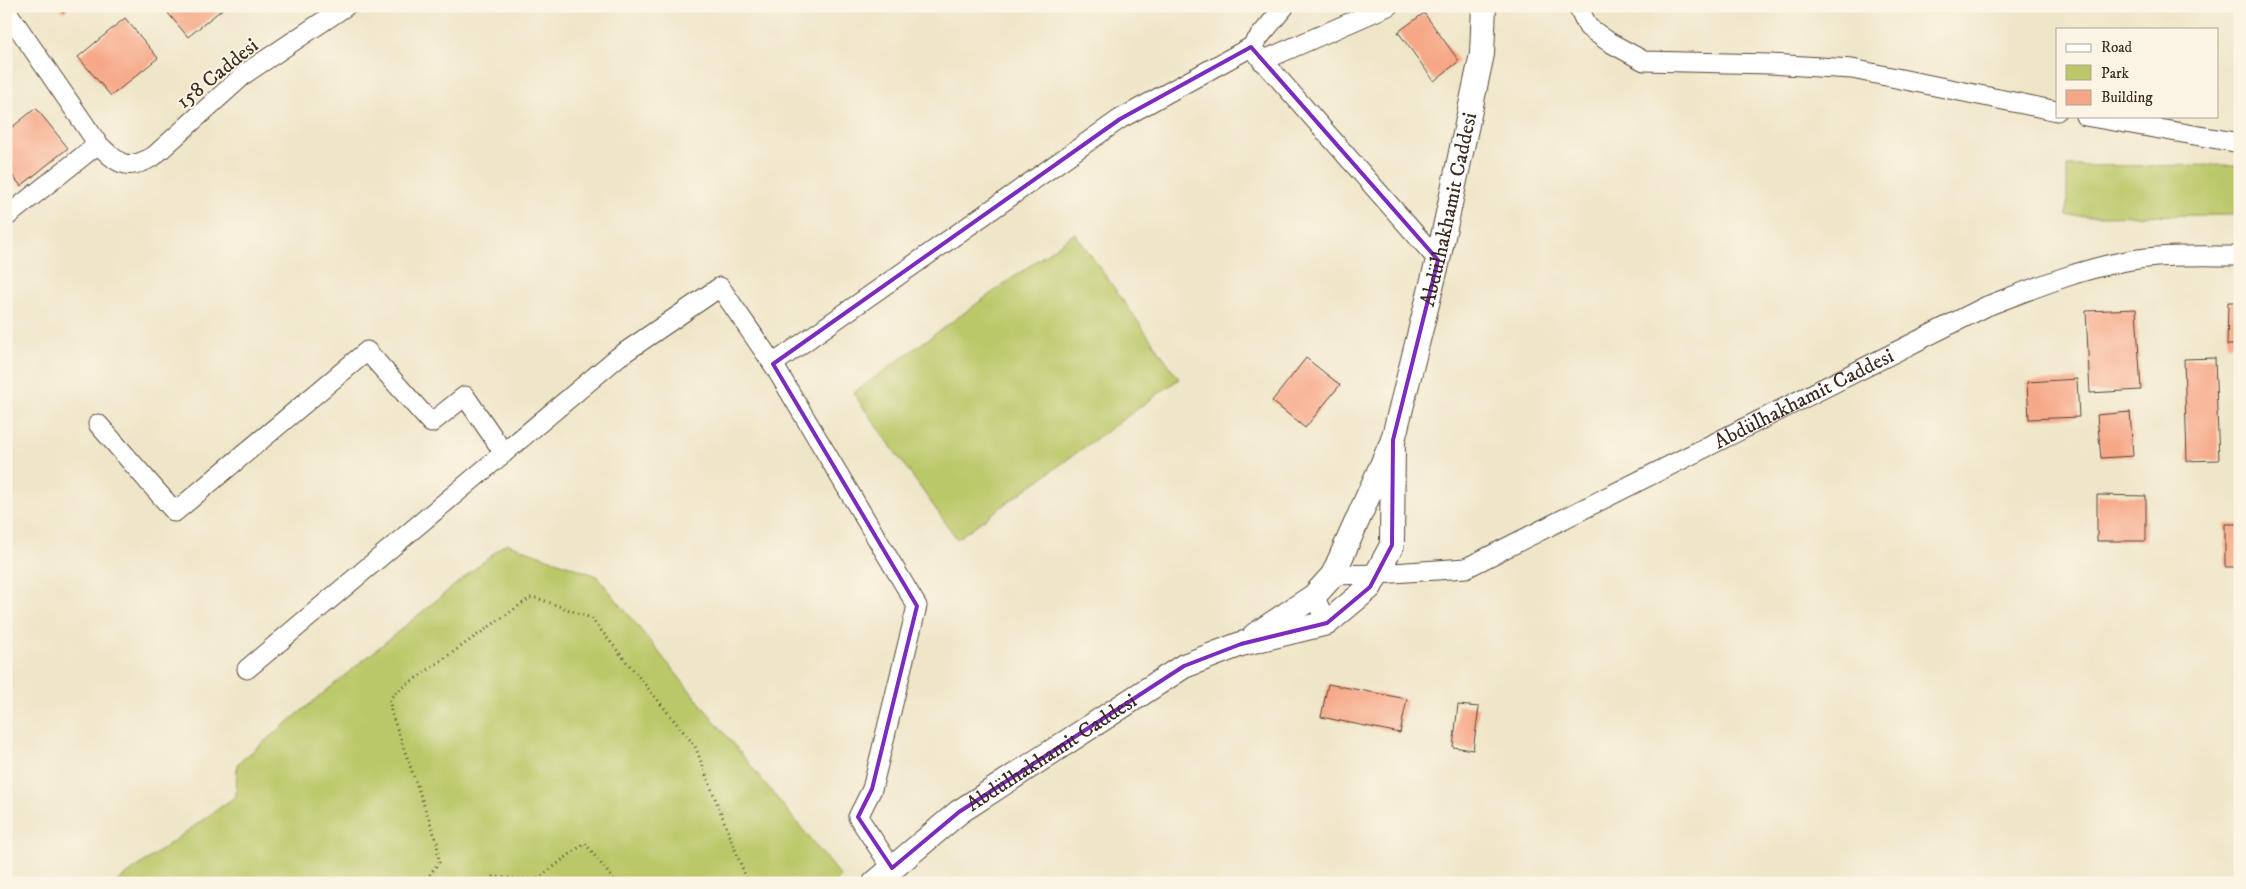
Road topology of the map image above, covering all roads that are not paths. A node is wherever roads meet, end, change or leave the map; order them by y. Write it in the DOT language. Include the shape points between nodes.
graph roads {
  1 [pos="346,6"];
  2 [pos="1286,6"];
  3 [pos="1388,6"];
  4 [pos="1484,6"];
  5 [pos="1578,6"];
  6 [pos="6,10"];
  7 [pos="1256,54"];
  8 [pos="2056,111"];
  9 [pos="2096,118"];
  10 [pos="2240,143"];
  11 [pos="98,144"];
  12 [pos="6,217"];
  13 [pos="2240,256"];
  14 [pos="1438,260"];
  15 [pos="773,364"];
  16 [pos="98,424"];
  17 [pos="1393,440"];
  18 [pos="504,453"];
  19 [pos="1378,574"];
  20 [pos="1333,575"];
  21 [pos="1314,596"];
  22 [pos="1327,623"];
  23 [pos="1241,644"];
  24 [pos="247,669"];
  25 [pos="884,876"];
  1 -- 11 [label="street, 158 Caddesi" via="246,73 154,156 135,164 116,162"];
  2 -- 7 [label="street"];
  3 -- 7 [label="street"];
  4 -- 14 [label="main road, Abdülhakhamit Caddesi" via="1482,54"];
  5 -- 8 [label="street" via="1588,27 1644,61 1852,69"];
  6 -- 11 [label="street"];
  7 -- 14 [label="street"];
  7 -- 15 [label="street" via="1120,119"];
  9 -- 10 [label="street"];
  11 -- 12 [label="street"];
  13 -- 19 [label="street, Abdülhakhamit Caddesi" via="2175,256 2123,261 2068,275 1987,306 1466,568"];
  14 -- 17 [label="main road, Abdülhakhamit Caddesi"];
  15 -- 18 [label="street" via="720,287 618,357"];
  15 -- 25 [label="street" via="917,606 872,789 858,818"];
  16 -- 18 [label="street" via="175,512 367,351 431,423 465,396"];
  17 -- 19 [label="main road, Abdülhakhamit Caddesi" via="1392,545"];
  17 -- 20 [label="main road, Abdülhakhamit Caddesi"];
  18 -- 24 [label="street"];
  19 -- 20 [label="street, Abdülhakhamit Caddesi"];
  19 -- 22 [label="main road, Abdülhakhamit Caddesi" via="1370,587"];
  20 -- 21 [label="main road, Abdülhakhamit Caddesi"];
  21 -- 22 [label="street"];
  21 -- 23 [label="main road, Abdülhakhamit Caddesi"];
  22 -- 23 [label="main road, Abdülhakhamit Caddesi"];
  23 -- 25 [label="main road, Abdülhakhamit Caddesi" via="1184,666 959,812"];
}
